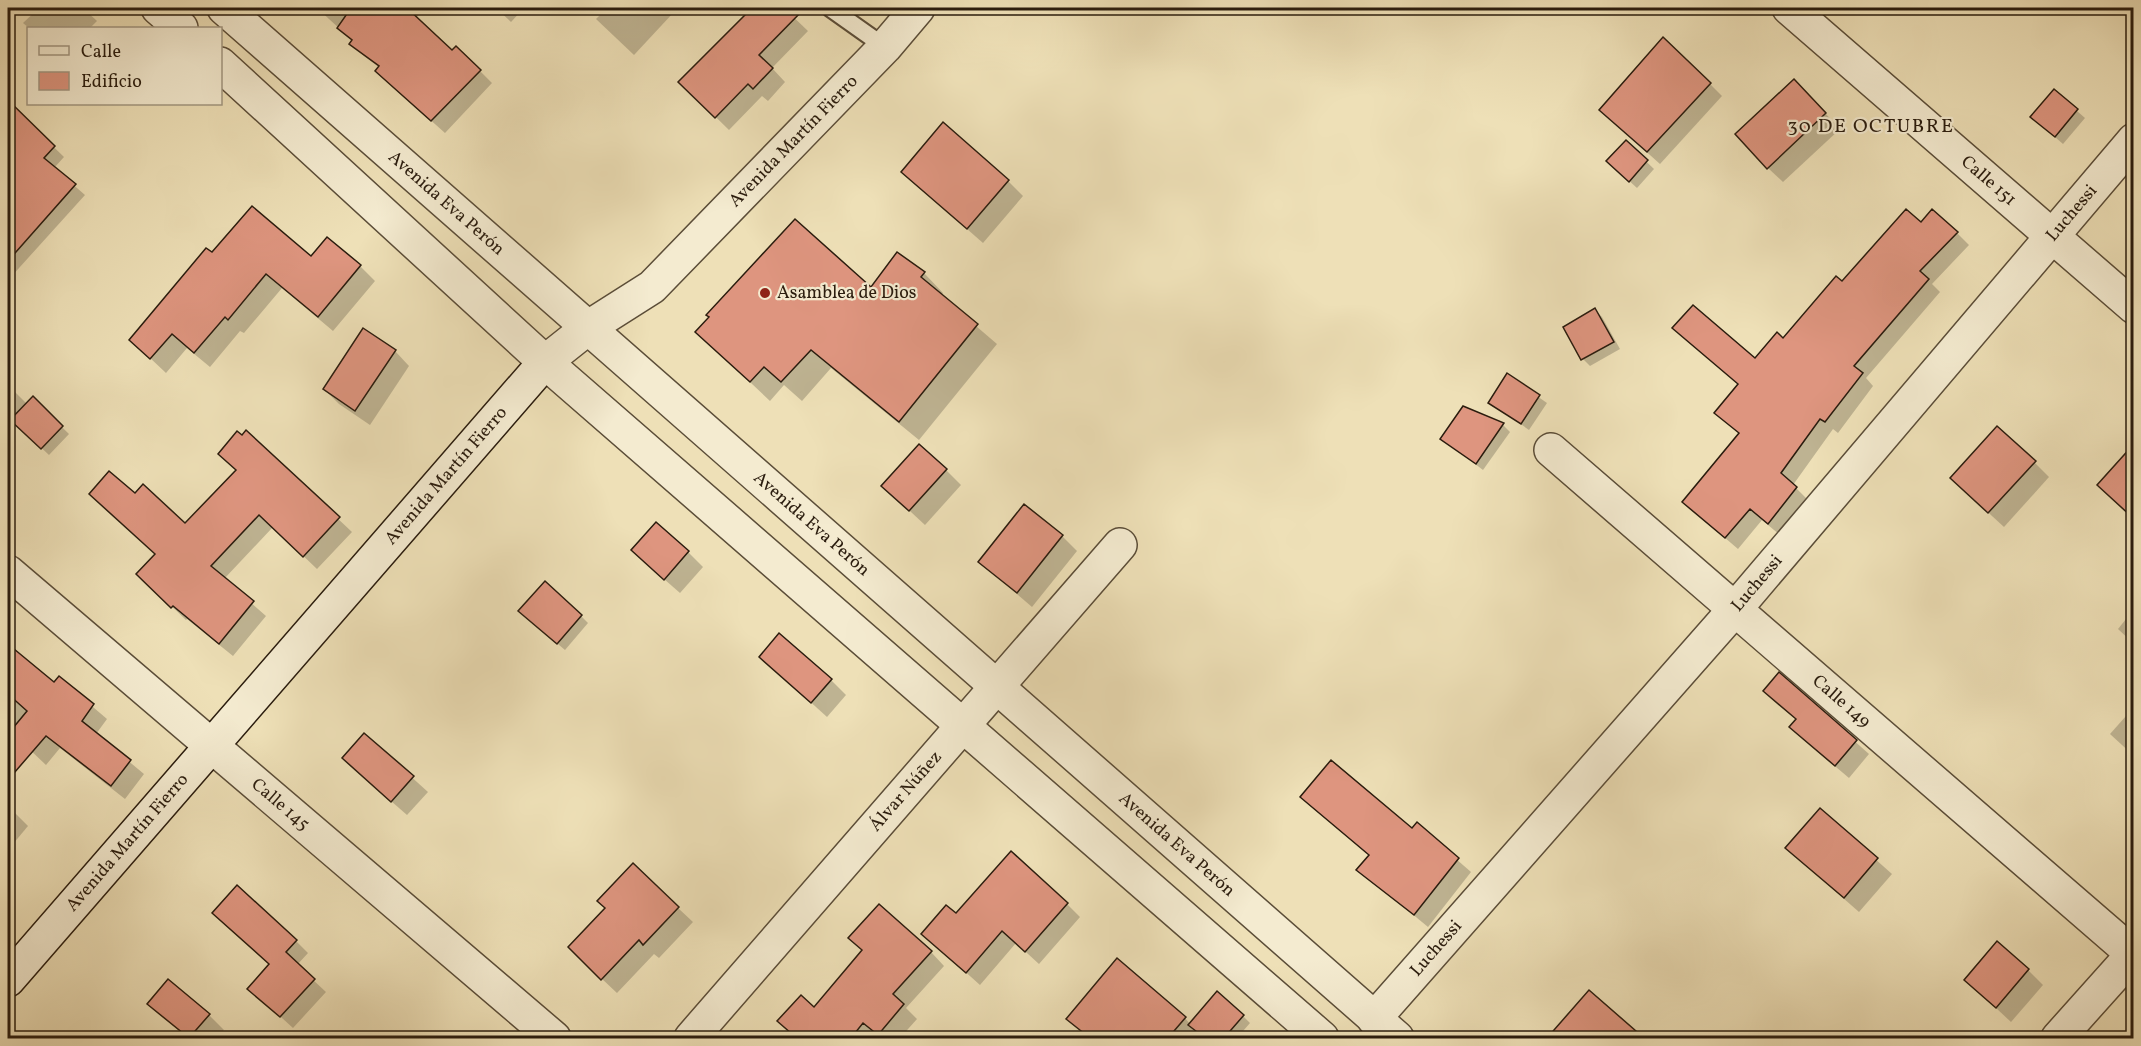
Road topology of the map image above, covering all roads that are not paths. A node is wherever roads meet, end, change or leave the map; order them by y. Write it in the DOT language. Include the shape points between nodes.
graph roads {
  1 [pos="158,8"];
  2 [pos="224,8"];
  3 [pos="830,8"];
  4 [pos="918,8"];
  5 [pos="1789,8"];
  6 [pos="180,27"];
  7 [pos="885,47"];
  8 [pos="222,66"];
  9 [pos="2133,140"];
  10 [pos="2053,237"];
  11 [pos="2133,307"];
  12 [pos="590,327"];
  13 [pos="545,362"];
  14 [pos="1551,450"];
  15 [pos="1120,544"];
  16 [pos="8,572"];
  17 [pos="1736,608"];
  18 [pos="998,685"];
  19 [pos="963,725"];
  20 [pos="211,745"];
  21 [pos="2133,953"];
  22 [pos="8,980"];
  23 [pos="1386,1029"];
  24 [pos="554,1038"];
  25 [pos="691,1038"];
  26 [pos="1322,1038"];
  27 [pos="2058,1038"];
  1 -- 6 [label="street"];
  2 -- 12 [label="street, Avenida Eva Perón"];
  3 -- 7 [label="lane"];
  4 -- 7 [label="street, Avenida Martín Fierro"];
  5 -- 10 [label="street, Calle 151"];
  7 -- 12 [label="street, Avenida Martín Fierro" via="652,287"];
  8 -- 13 [label="street"];
  9 -- 10 [label="street, Luchessi"];
  10 -- 11 [label="street, Calle 151"];
  10 -- 17 [label="street, Luchessi"];
  12 -- 13 [label="street, Avenida Martín Fierro"];
  12 -- 18 [label="street, Avenida Eva Perón"];
  13 -- 19 [label="street"];
  13 -- 20 [label="street, Avenida Martín Fierro"];
  14 -- 17 [label="street, Calle 149"];
  15 -- 18 [label="street, Álvar Núñez"];
  16 -- 20 [label="street, Calle 145"];
  17 -- 21 [label="street, Calle 149"];
  17 -- 23 [label="street, Luchessi"];
  18 -- 19 [label="street, Álvar Núñez"];
  18 -- 23 [label="street, Avenida Eva Perón"];
  19 -- 25 [label="street, Álvar Núñez"];
  19 -- 26 [label="street"];
  20 -- 22 [label="street, Avenida Martín Fierro"];
  20 -- 24 [label="street, Calle 145"];
  21 -- 27 [label="street"];
}
